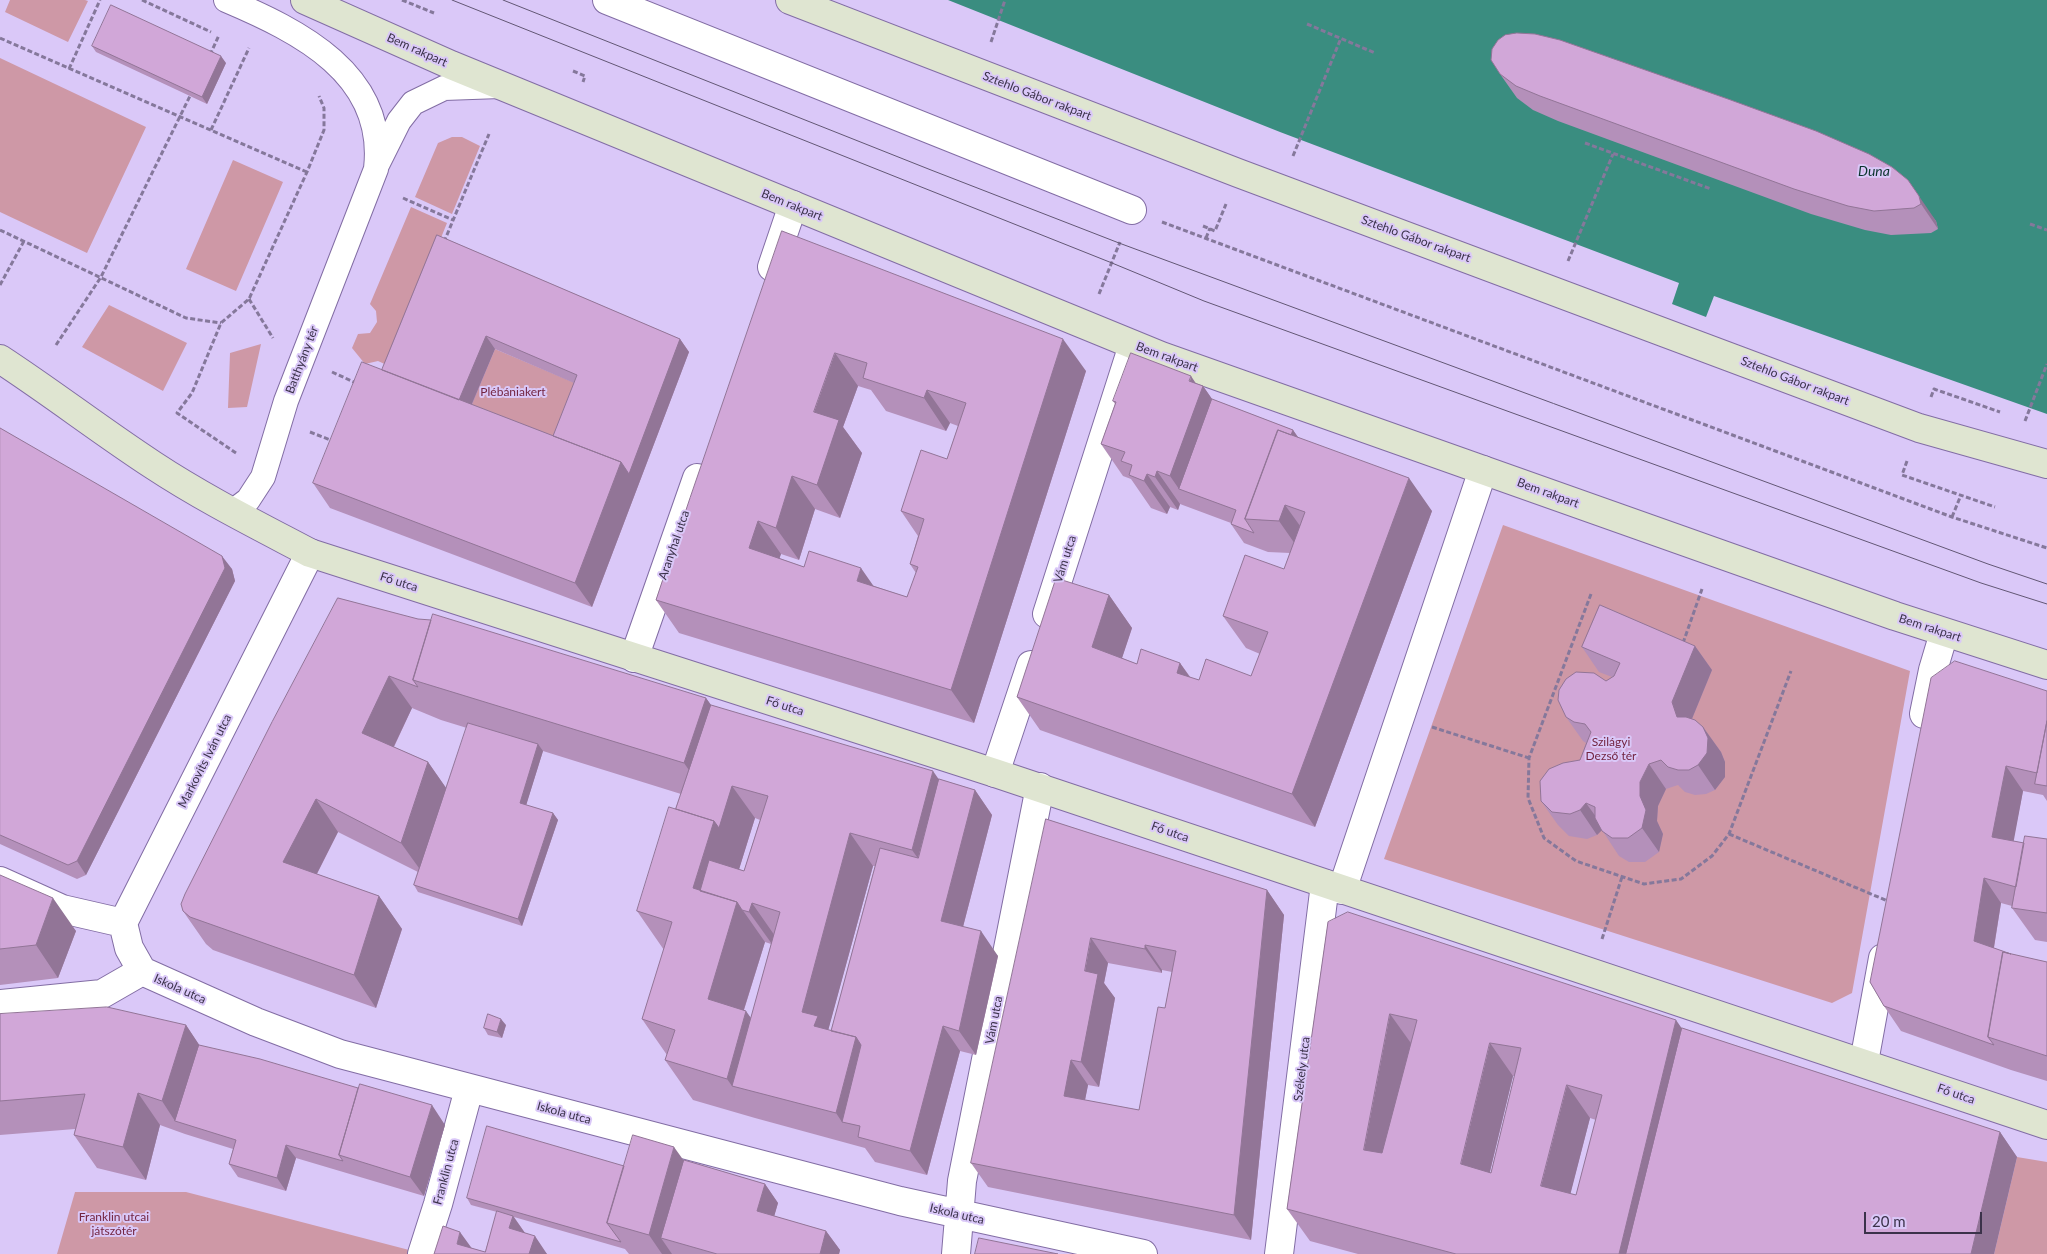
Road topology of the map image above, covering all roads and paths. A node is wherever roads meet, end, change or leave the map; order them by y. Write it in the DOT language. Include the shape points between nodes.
graph roads {
  1 [pos="100,0"];
  2 [pos="142,0"];
  3 [pos="226,0"];
  4 [pos="305,0"];
  5 [pos="402,0"];
  6 [pos="607,0"];
  7 [pos="790,0"];
  8 [pos="1005,0"];
  9 [pos="434,13"];
  10 [pos="1307,24"];
  11 [pos="219,35"];
  12 [pos="0,38"];
  13 [pos="226,38"];
  14 [pos="1341,38"];
  15 [pos="990,44"];
  16 [pos="241,45"];
  17 [pos="249,48"];
  18 [pos="258,52"];
  19 [pos="1375,53"];
  20 [pos="209,55"];
  21 [pos="69,69"];
  22 [pos="500,86"];
  23 [pos="317,92"];
  24 [pos="190,96"];
  25 [pos="180,117"];
  26 [pos="211,130"];
  27 [pos="490,134"];
  28 [pos="1585,143"];
  29 [pos="1613,154"];
  30 [pos="1290,162"];
  31 [pos="376,169"];
  32 [pos="307,172"];
  33 [pos="1711,189"];
  34 [pos="403,198"];
  35 [pos="793,205"];
  36 [pos="1132,210"];
  37 [pos="453,220"];
  38 [pos="2030,224"];
  39 [pos="1203,226"];
  40 [pos="1210,228"];
  41 [pos="0,230"];
  42 [pos="2047,230"];
  43 [pos="1216,231"];
  44 [pos="1206,238"];
  45 [pos="24,241"];
  46 [pos="443,245"];
  47 [pos="1566,266"];
  48 [pos="101,277"];
  49 [pos="0,285"];
  50 [pos="764,290"];
  51 [pos="1098,297"];
  52 [pos="249,299"];
  53 [pos="221,323"];
  54 [pos="56,345"];
  55 [pos="271,345"];
  56 [pos="1134,345"];
  57 [pos="0,359"];
  58 [pos="2047,364"];
  59 [pos="329,371"];
  60 [pos="364,387"];
  61 [pos="1934,389"];
  62 [pos="2008,415"];
  63 [pos="2017,418"];
  64 [pos="305,430"];
  65 [pos="338,442"];
  66 [pos="239,444"];
  67 [pos="704,457"];
  68 [pos="1908,460"];
  69 [pos="2047,464"];
  70 [pos="1483,470"];
  71 [pos="1961,495"];
  72 [pos="1995,507"];
  73 [pos="232,512"];
  74 [pos="1952,516"];
  75 [pos="2047,548"];
  76 [pos="310,553"];
  77 [pos="1702,589"];
  78 [pos="1591,594"];
  79 [pos="1944,633"];
  80 [pos="1682,647"];
  81 [pos="634,658"];
  82 [pos="2047,665"];
  83 [pos="1791,671"];
  84 [pos="1400,718"];
  85 [pos="1920,734"];
  86 [pos="1529,758"];
  87 [pos="996,772"];
  88 [pos="1040,787"];
  89 [pos="1729,834"];
  90 [pos="1622,877"];
  91 [pos="0,881"];
  92 [pos="1334,887"];
  93 [pos="1894,904"];
  94 [pos="123,923"];
  95 [pos="1601,942"];
  96 [pos="142,971"];
  97 [pos="0,1004"];
  98 [pos="1864,1062"];
  99 [pos="469,1089"];
  100 [pos="2047,1125"];
  101 [pos="959,1215"];
  102 [pos="422,1254"];
  103 [pos="956,1254"];
  104 [pos="1142,1254"];
  105 [pos="1279,1254"];
  1 -- 21 [label="path"];
  2 -- 11 [label="path"];
  3 -- 31 [label="lane, Batthyány tér" via="300,36 347,73 367,109 374,130 378,150"];
  4 -- 22 [label="street, Bem rakpart"];
  5 -- 9 [label="path"];
  6 -- 36 [label="street"];
  7 -- 69 [label="street, Sztehlo Gábor rakpart" via="1232,171 1919,428"];
  8 -- 15 [label="path"];
  10 -- 14 [label="path"];
  11 -- 13 [label="path"];
  11 -- 20 [label="path"];
  12 -- 21 [label="path"];
  14 -- 19 [label="path"];
  14 -- 30 [label="path"];
  16 -- 17 [label="path"];
  17 -- 18 [label="path"];
  17 -- 26 [label="path"];
  21 -- 25 [label="path"];
  22 -- 31 [label="lane" via="444,88 413,104 399,121"];
  22 -- 35 [label="street, Bem rakpart"];
  23 -- 32 [label="path" via="324,108 324,130"];
  24 -- 25 [label="path"];
  25 -- 26 [label="path"];
  25 -- 48 [label="path"];
  26 -- 32 [label="path"];
  27 -- 37 [label="path"];
  28 -- 29 [label="path"];
  29 -- 33 [label="path"];
  29 -- 47 [label="path"];
  31 -- 73 [label="lane, Batthyány tér" via="286,401 263,477 248,500"];
  32 -- 52 [label="path"];
  34 -- 37 [label="path"];
  35 -- 50 [label="street"];
  35 -- 56 [label="street, Bem rakpart"];
  36 -- 44 [label="path"];
  36 -- 51 [label="path"];
  37 -- 46 [label="path"];
  38 -- 42 [label="path"];
  39 -- 40 [label="path"];
  40 -- 43 [label="path"];
  40 -- 44 [label="path"];
  41 -- 45 [label="path"];
  44 -- 74 [label="path"];
  45 -- 48 [label="path"];
  45 -- 49 [label="path"];
  48 -- 53 [label="path" via="186,318"];
  48 -- 54 [label="path"];
  52 -- 53 [label="path"];
  52 -- 55 [label="path" via="274,336"];
  53 -- 66 [label="path" via="192,393 177,412 236,454"];
  56 -- 70 [label="street, Bem rakpart"];
  56 -- 87 [label="street, Vám utca"];
  57 -- 73 [label="street" via="154,466"];
  58 -- 63 [label="path" via="2026,422"];
  59 -- 60 [label="path"];
  61 -- 62 [label="path"];
  64 -- 65 [label="path"];
  67 -- 81 [label="street, Aranyhal utca"];
  68 -- 71 [label="path" via="1902,475"];
  70 -- 79 [label="street, Bem rakpart"];
  70 -- 84 [label="street"];
  71 -- 72 [label="path"];
  71 -- 74 [label="path"];
  73 -- 76 [label="street, Fő utca"];
  74 -- 75 [label="path"];
  76 -- 81 [label="street, Fő utca"];
  76 -- 94 [label="street, Markovits Iván utca"];
  77 -- 80 [label="path"];
  78 -- 86 [label="path"];
  79 -- 82 [label="street, Bem rakpart"];
  79 -- 85 [label="street"];
  81 -- 87 [label="street, Fő utca"];
  83 -- 89 [label="path"];
  84 -- 86 [label="path"];
  84 -- 92 [label="street"];
  86 -- 90 [label="path" via="1528,798 1544,838 1576,861"];
  87 -- 88 [label="street, Fő utca"];
  88 -- 92 [label="street, Fő utca"];
  88 -- 101 [label="street, Vám utca" via="962,1181"];
  89 -- 90 [label="path" via="1712,856 1681,879 1644,884"];
  89 -- 93 [label="path"];
  90 -- 95 [label="path"];
  91 -- 94 [label="street" via="62,909"];
  92 -- 98 [label="street"];
  92 -- 105 [label="street, Székely utca"];
  93 -- 98 [label="street"];
  94 -- 96 [label="street" via="129,948"];
  96 -- 97 [label="street, Iskola utca" via="102,994"];
  96 -- 99 [label="street, Iskola utca" via="256,1022 340,1054"];
  98 -- 100 [label="street, Fő utca"];
  99 -- 101 [label="street, Iskola utca"];
  99 -- 102 [label="street, Franklin utca"];
  101 -- 103 [label="street, Vám utca"];
  101 -- 104 [label="street, Iskola utca"];
}
